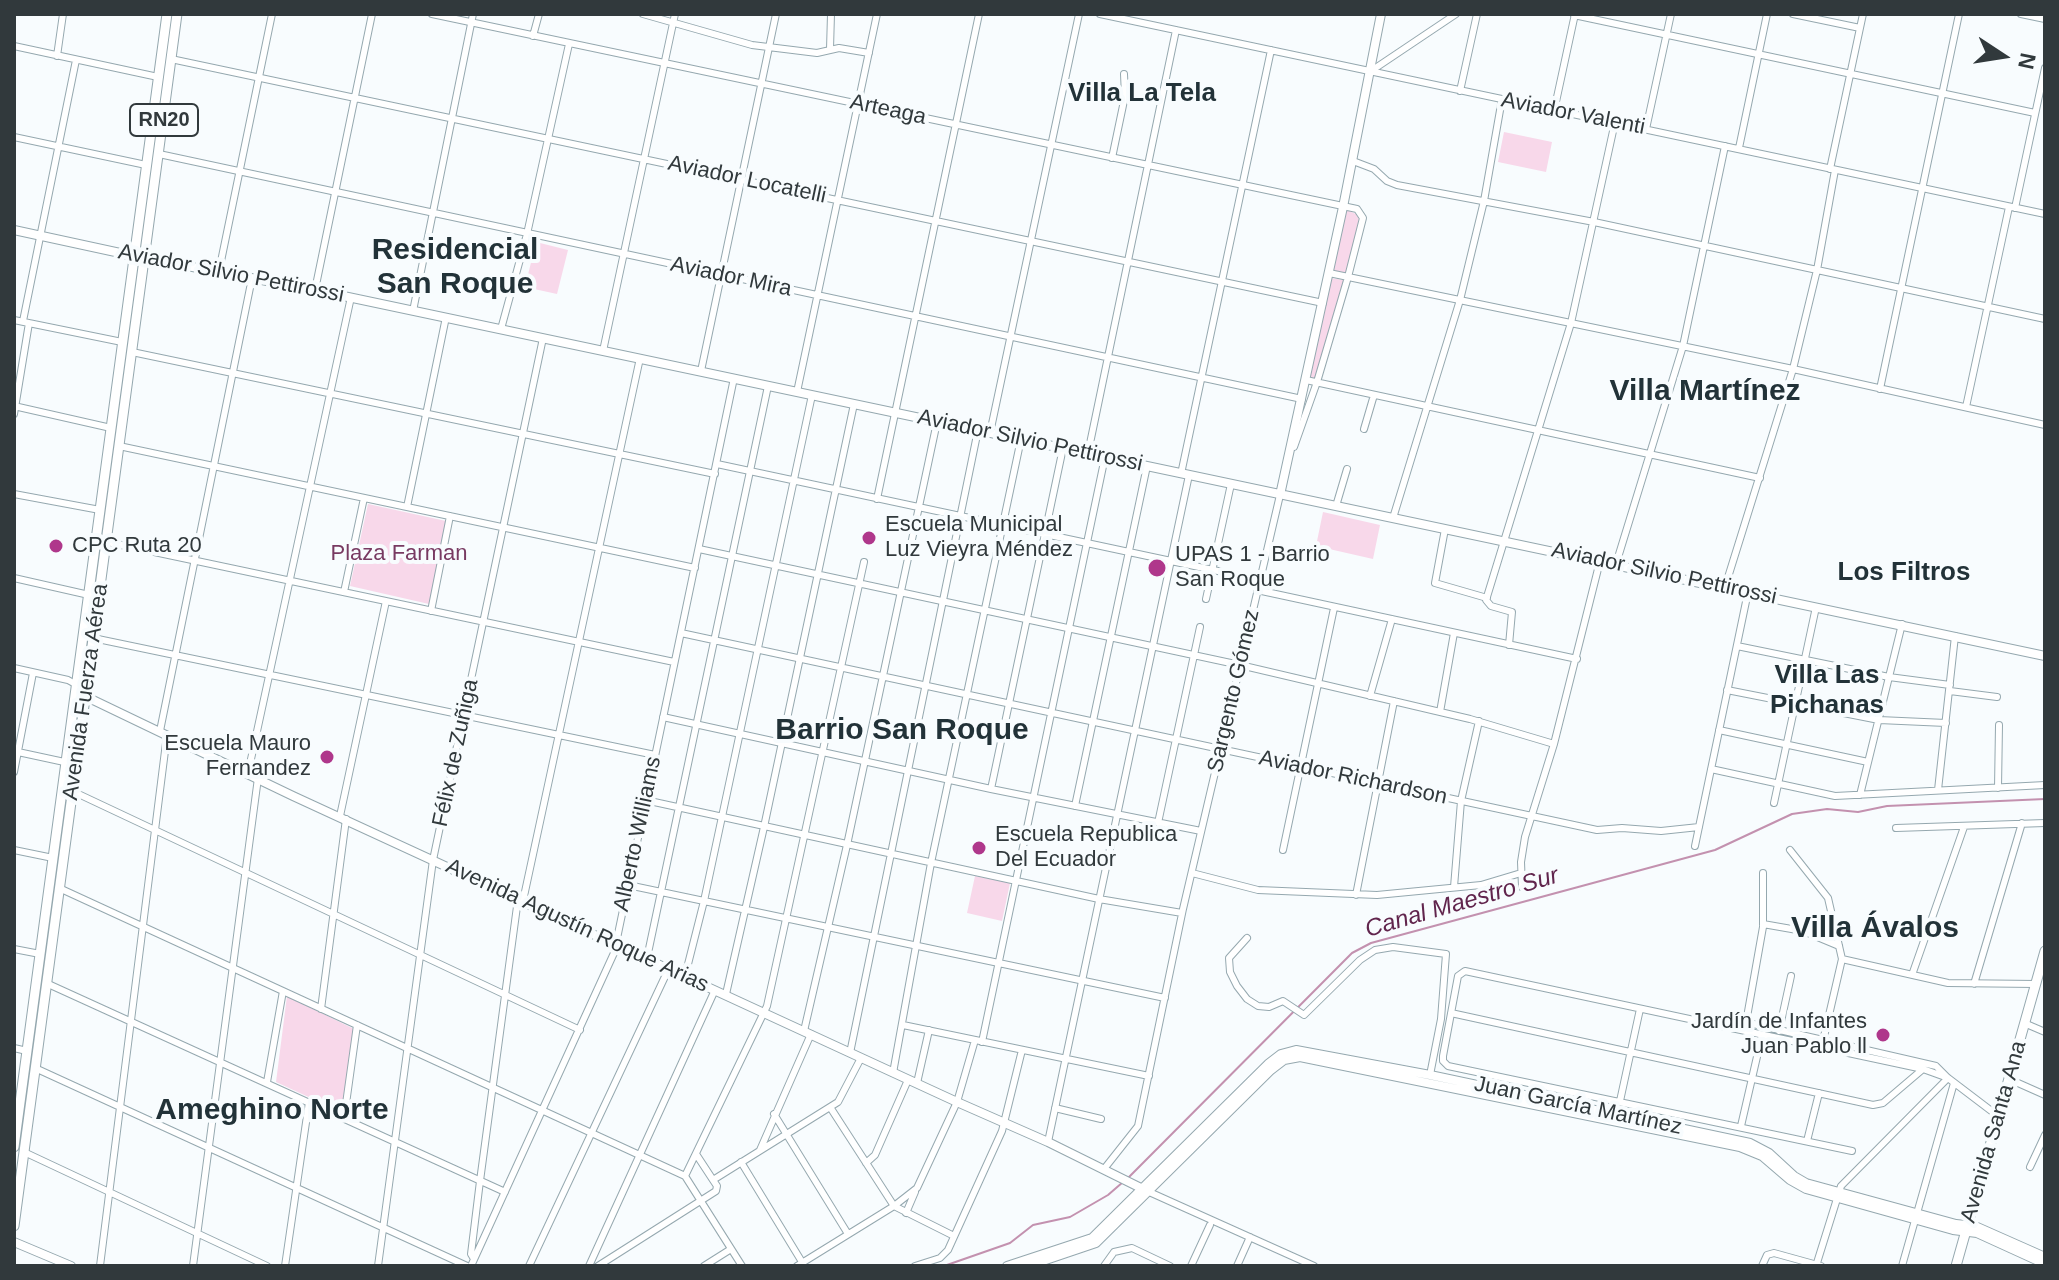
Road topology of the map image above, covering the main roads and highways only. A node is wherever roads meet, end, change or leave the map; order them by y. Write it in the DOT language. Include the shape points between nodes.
graph roads {
  1 [pos="167,14"];
  2 [pos="177,14"];
  3 [pos="1381,14"];
  4 [pos="14,230"];
  5 [pos="134,256"];
  6 [pos="146,257"];
  7 [pos="105,475"];
  8 [pos="1280,495"];
  9 [pos="107,542"];
  10 [pos="2045,656"];
  11 [pos="77,685"];
  12 [pos="86,696"];
  13 [pos="71,764"];
  14 [pos="2045,951"];
  15 [pos="2040,979"];
  16 [pos="17,1097"];
  17 [pos="17,1148"];
  18 [pos="1144,1189"];
  19 [pos="1837,1195"];
  20 [pos="14,1226"];
  21 [pos="1967,1228"];
  22 [pos="14,1242"];
  23 [pos="2045,1257"];
  24 [pos="2045,1264"];
  25 [pos="71,1266"];
  26 [pos="1007,1266"];
  27 [pos="1028,1266"];
  28 [pos="1956,1266"];
  1 -- 5 [label="main road, Avenida Fuerza Aérea / RN20"];
  2 -- 6 [label="main road, Avenida Fuerza Aérea / RN20"];
  3 -- 8 [label="main road, Sargento Gómez"];
  4 -- 5 [label="main road, Aviador Silvio Pettirossi"];
  5 -- 6 [label="main road, Aviador Silvio Pettirossi"];
  5 -- 7 [label="main road, Avenida Fuerza Aérea / RN20"];
  6 -- 8 [label="main road, Aviador Silvio Pettirossi"];
  6 -- 9 [label="main road, Avenida Fuerza Aérea / RN20"];
  7 -- 9 [label="main road" via="100,538"];
  7 -- 11 [label="main road, Avenida Fuerza Aérea / RN20"];
  8 -- 10 [label="main road, Aviador Silvio Pettirossi"];
  9 -- 12 [label="main road, Avenida Fuerza Aérea / RN20"];
  11 -- 12 [label="main road, Avenida Agustín Roque Arias"];
  11 -- 13 [label="main road, Avenida Fuerza Aérea / RN20"];
  12 -- 13 [label="main road, Avenida Fuerza Aérea / RN20"];
  12 -- 18 [label="main road, Avenida Agustín Roque Arias"];
  13 -- 16 [label="main road, Avenida Fuerza Aérea / RN20"];
  13 -- 17 [label="main road, Avenida Fuerza Aérea / RN20" via="72,791 35,1068"];
  14 -- 15 [label="main road, Avenida Santa Ana"];
  15 -- 21 [label="main road, Avenida Santa Ana"];
  16 -- 17 [label="main road, Avenida Fuerza Aérea / RN20"];
  17 -- 20 [label="main road, Avenida Fuerza Aérea / RN20"];
  18 -- 19 [label="main road, Juan García Martínez" via="1271,1070 1300,1057 1740,1147 1762,1156 1798,1186"];
  18 -- 19 [label="main road, Juan García Martínez" via="1268,1064 1286,1052 1306,1051 1750,1143 1800,1180"];
  18 -- 26 [label="main road" via="1092,1238"];
  18 -- 27 [label="main road" via="1091,1246"];
  19 -- 21 [label="main road, Juan García Martínez"];
  21 -- 23 [label="main road, Juan García Martínez" via="1979,1227"];
  21 -- 24 [label="main road, Juan García Martínez"];
  21 -- 28 [label="main road, Avenida Santa Ana"];
  22 -- 25 [label="main road"];
}
